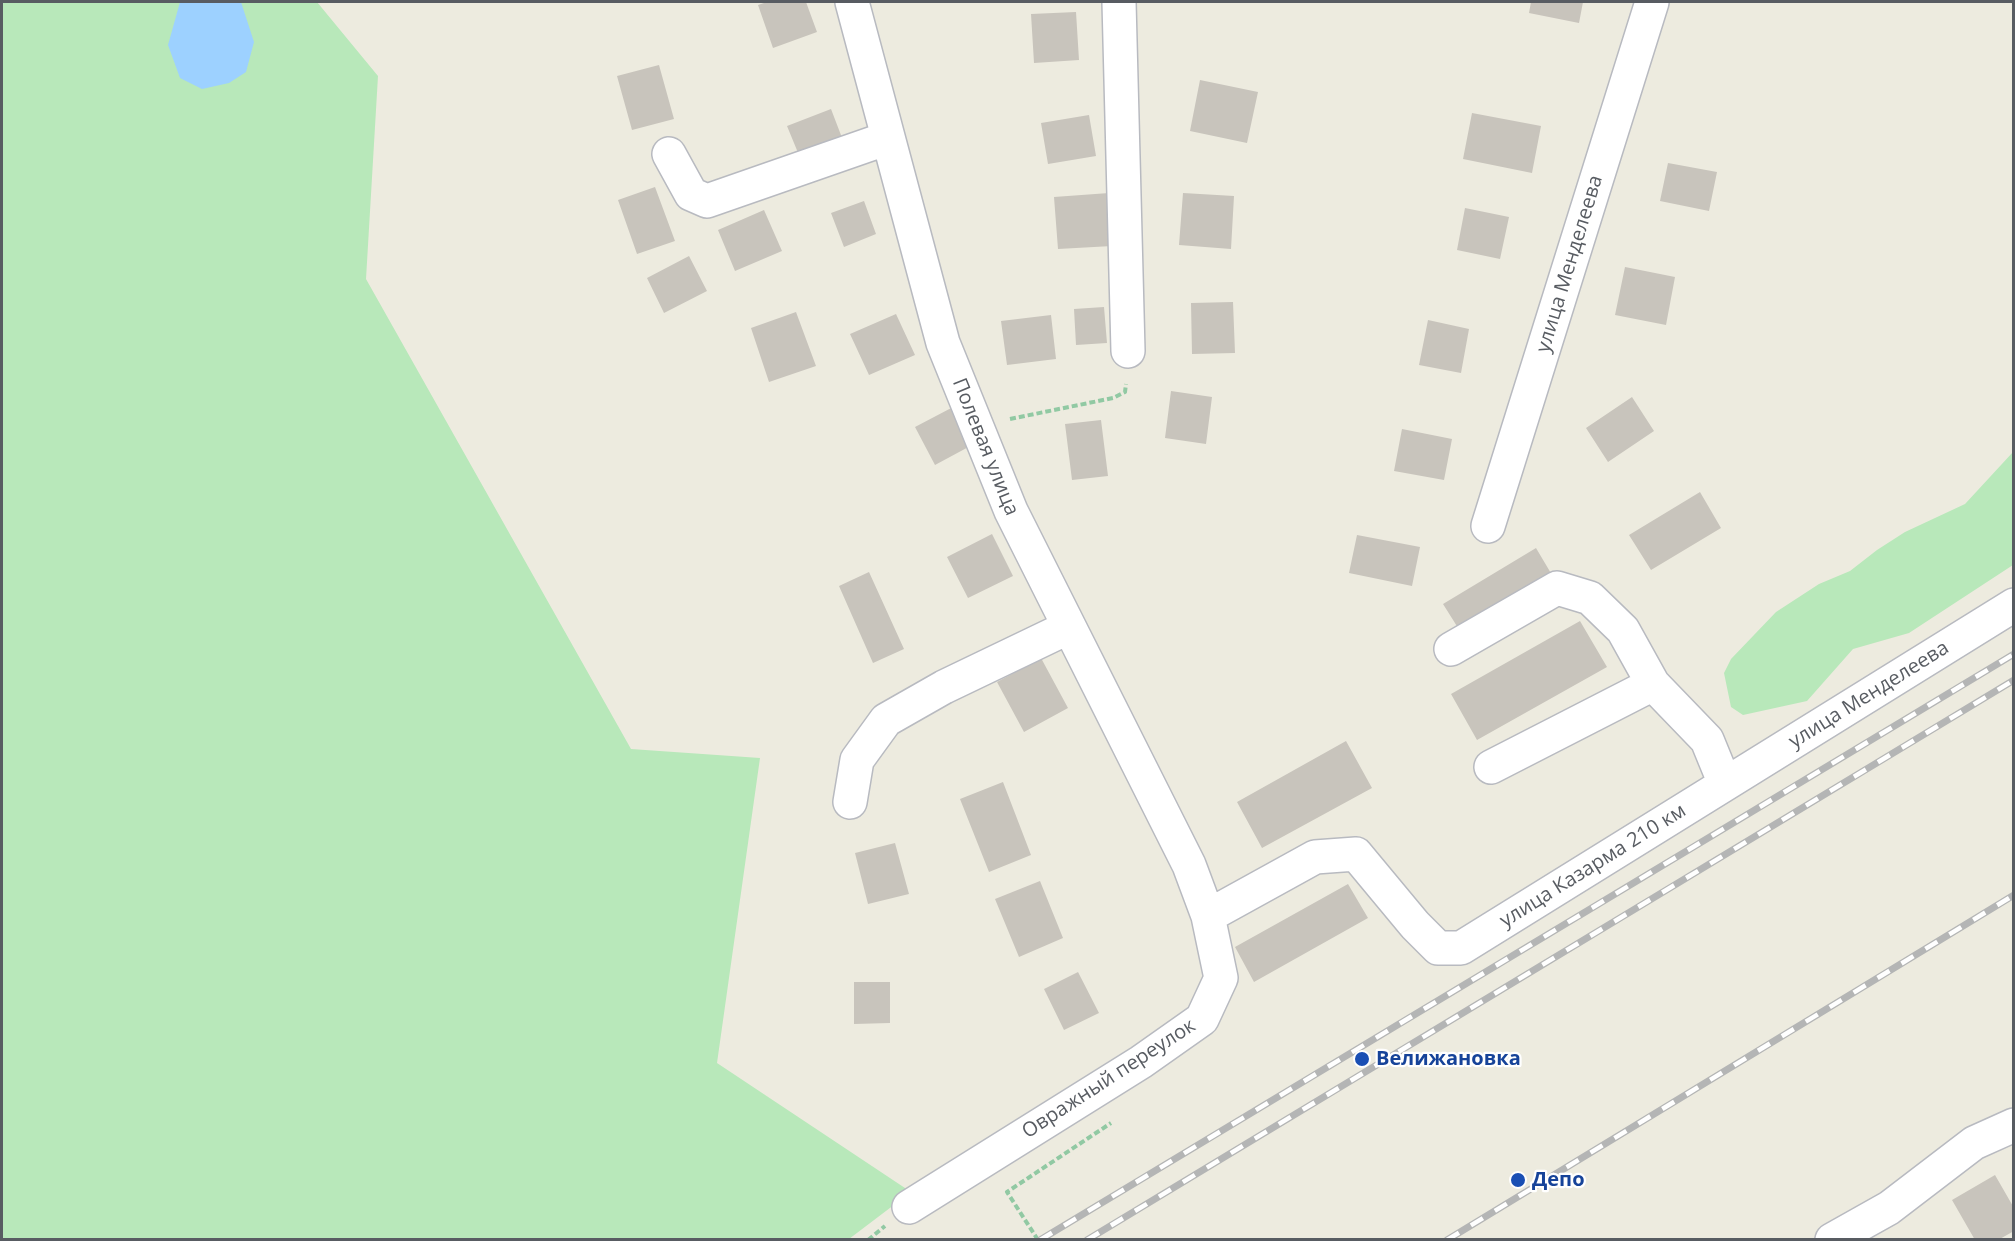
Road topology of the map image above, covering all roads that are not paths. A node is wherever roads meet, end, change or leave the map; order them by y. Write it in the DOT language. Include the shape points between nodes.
graph roads {
  1 [pos="852,2"];
  2 [pos="1119,2"];
  3 [pos="1652,2"];
  4 [pos="888,138"];
  5 [pos="669,154"];
  6 [pos="1128,351"];
  7 [pos="1488,526"];
  8 [pos="2013,605"];
  9 [pos="1069,627"];
  10 [pos="1451,649"];
  11 [pos="1653,684"];
  12 [pos="1491,767"];
  13 [pos="1725,784"];
  14 [pos="850,802"];
  15 [pos="1189,865"];
  16 [pos="1208,916"];
  17 [pos="2013,1125"];
  18 [pos="909,1207"];
  19 [pos="1832,1239"];
  1 -- 4 [label="street, Полевая улица"];
  2 -- 6 [label="street"];
  3 -- 7 [label="street, улица Менделеева"];
  4 -- 5 [label="street" via="708,201 690,194"];
  4 -- 9 [label="street, Полевая улица" via="943,343 1011,511"];
  8 -- 13 [label="street, улица Менделеева"];
  9 -- 14 [label="street" via="944,687 886,720 857,760"];
  9 -- 15 [label="street, Полевая улица"];
  10 -- 11 [label="street" via="1557,588 1590,598 1623,630"];
  11 -- 12 [label="street"];
  11 -- 13 [label="street" via="1707,740"];
  13 -- 16 [label="street, улица Казарма 210 км" via="1461,948 1438,948 1356,854 1315,857"];
  15 -- 16 [label="street, Овражный переулок"];
  16 -- 18 [label="street, Овражный переулок" via="1221,978 1202,1019 1141,1062"];
  17 -- 19 [label="street" via="1974,1143 1889,1208"];
}
